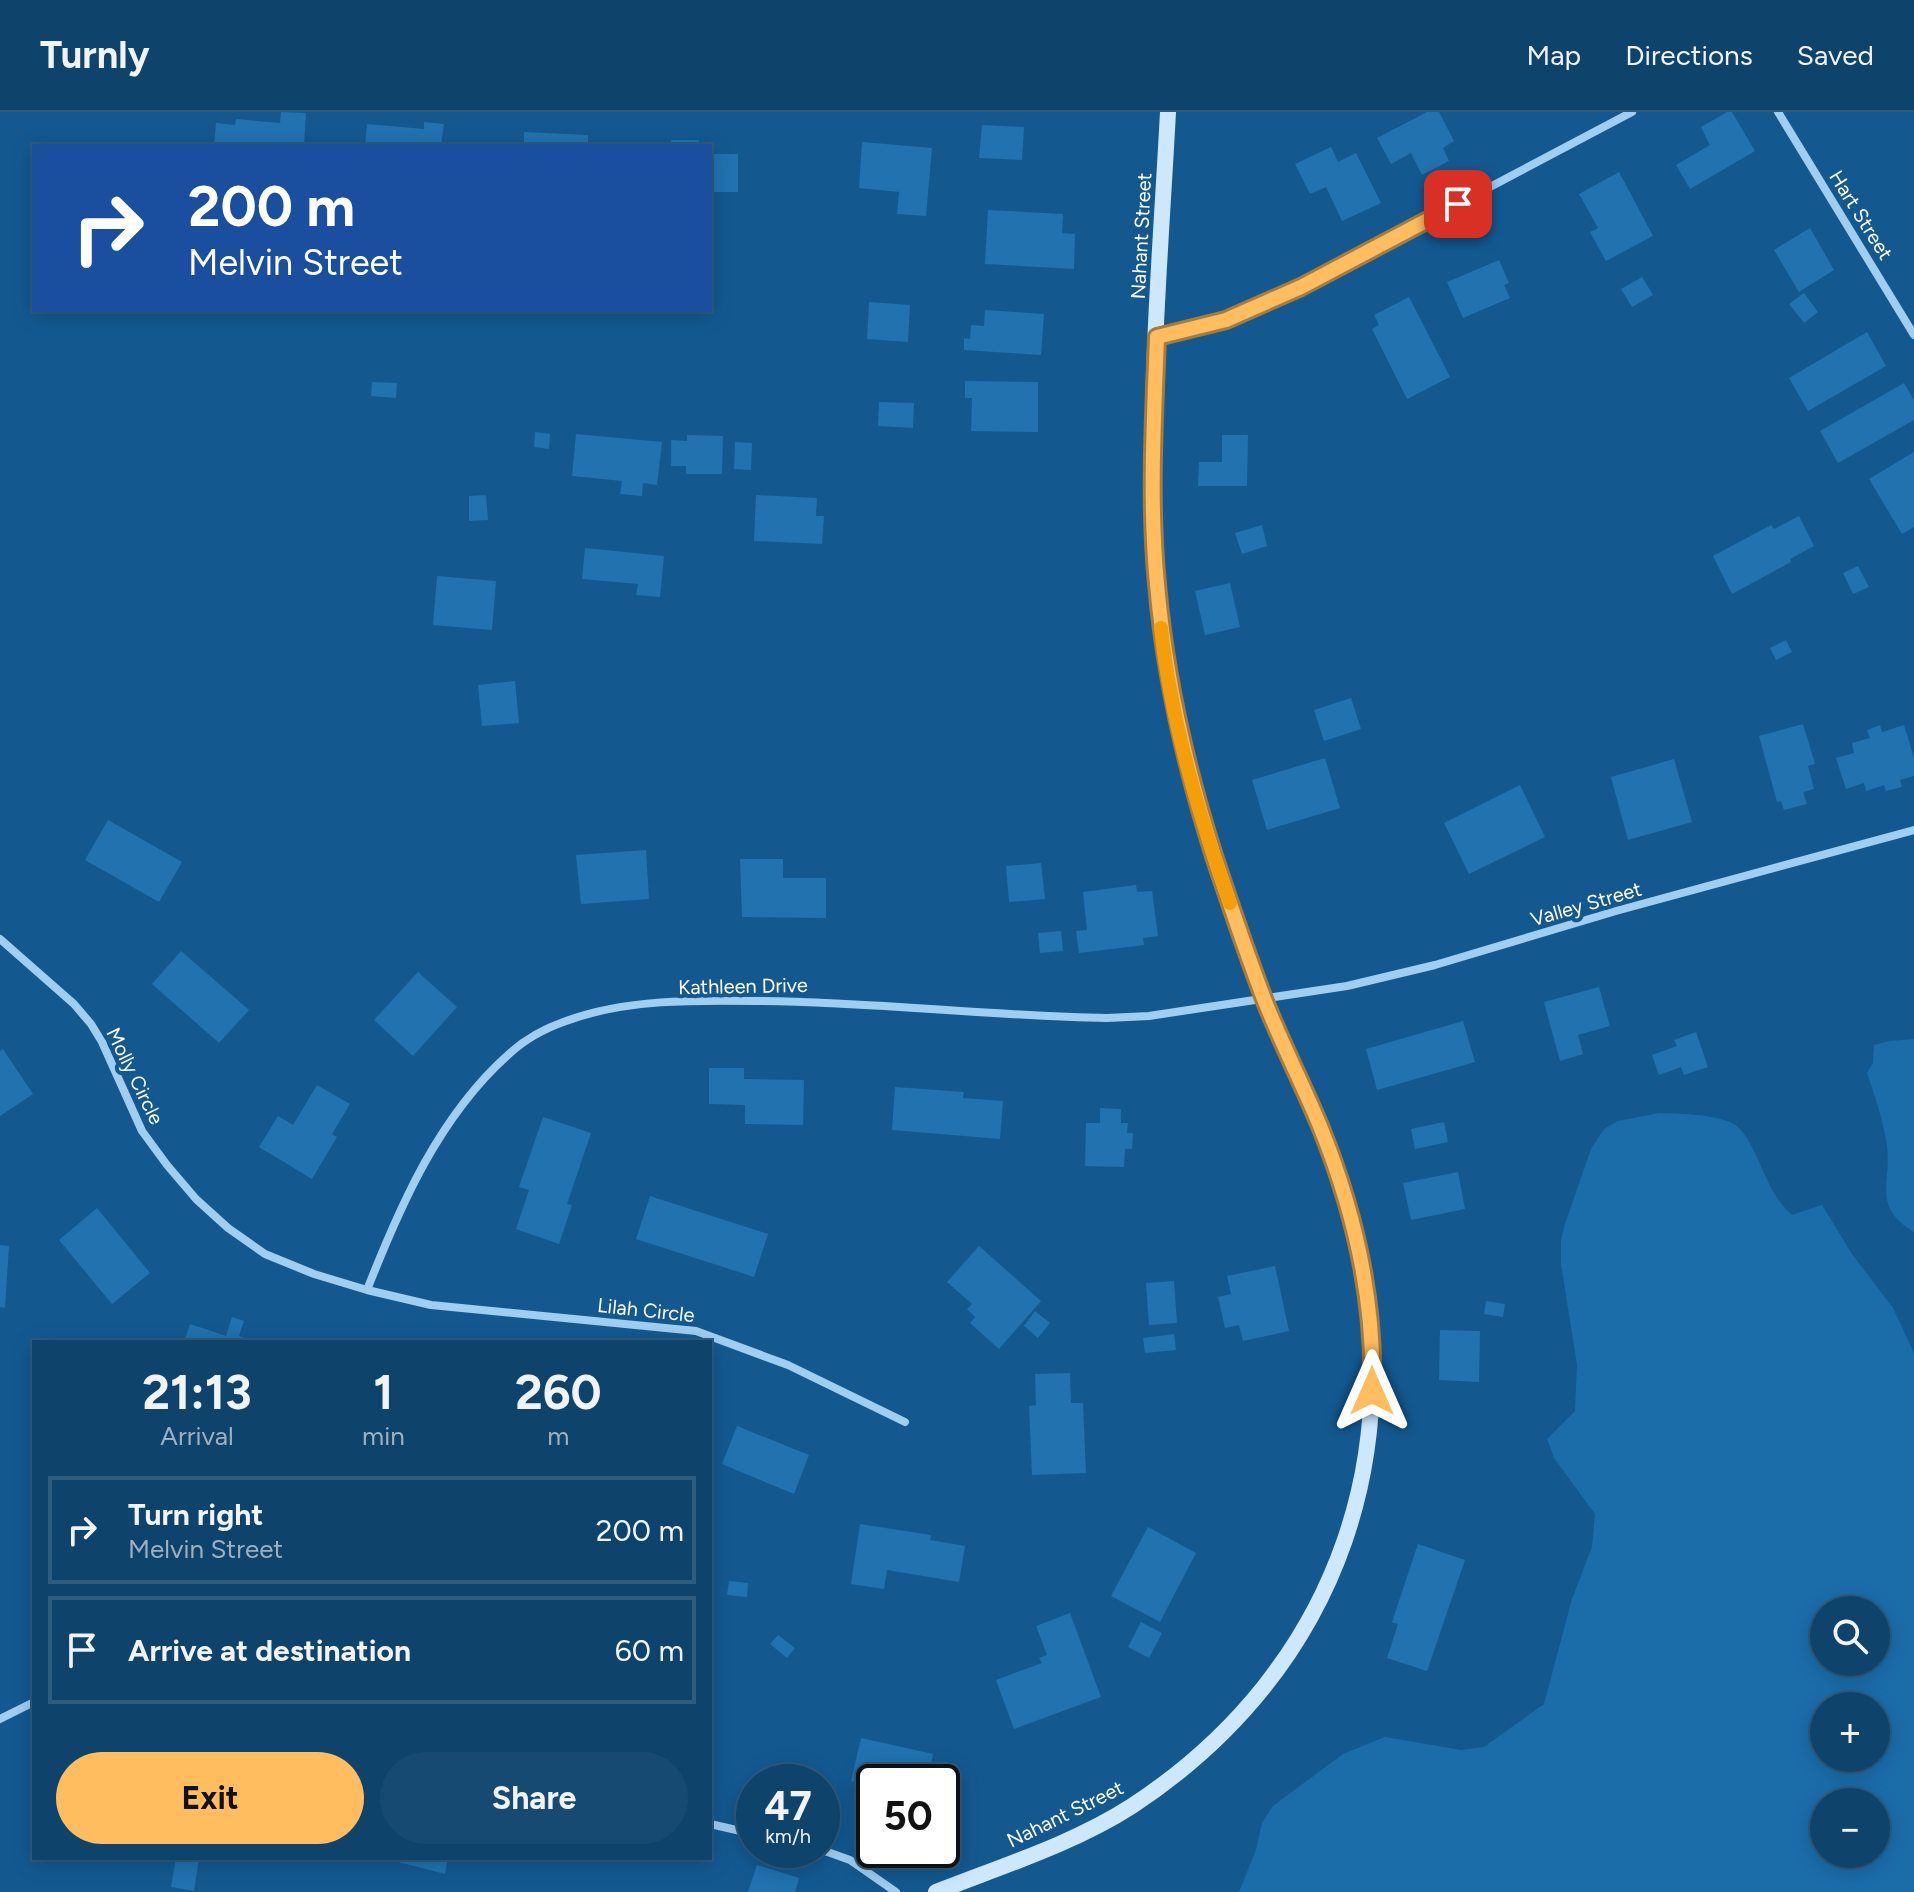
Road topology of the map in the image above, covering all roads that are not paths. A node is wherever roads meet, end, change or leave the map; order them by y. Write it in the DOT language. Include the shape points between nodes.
graph roads {
  1 [pos="1168,112"];
  2 [pos="1632,112"];
  3 [pos="1778,112"];
  4 [pos="1914,335"];
  5 [pos="1157,337"];
  6 [pos="1914,830"];
  7 [pos="0,939"];
  8 [pos="1265,1000"];
  9 [pos="367,1290"];
  10 [pos="905,1422"];
  11 [pos="32,1703"];
  12 [pos="0,1719"];
  13 [pos="712,1824"];
  14 [pos="736,1830"];
  15 [pos="840,1856"];
  16 [pos="896,1892"];
  17 [pos="936,1892"];
  1 -- 5 [label="main road, Nahant Street"];
  2 -- 5 [label="street" via="1301,287 1226,320"];
  3 -- 4 [label="street, Hart Street"];
  5 -- 8 [label="main road, Nahant Street" via="1153,501 1163,644 1193,784"];
  6 -- 8 [label="street, Valley Street" via="1435,965"];
  7 -- 9 [label="street, Molly Circle" via="91,1024 142,1131 196,1199 265,1254"];
  8 -- 9 [label="street, Kathleen Drive" via="1107,1018 722,1000 629,1007 566,1021 509,1054 449,1125 396,1218"];
  8 -- 17 [label="main road, Nahant Street" via="1345,1198 1368,1306 1373,1363 1369,1432 1355,1514 1339,1558 1285,1662 1212,1745 1170,1780 1093,1827"];
  9 -- 10 [label="street, Lilah Circle" via="481,1312 696,1331 788,1365"];
  11 -- 12 [label="street"];
  13 -- 14 [label="street"];
  15 -- 16 [label="street"];
}
